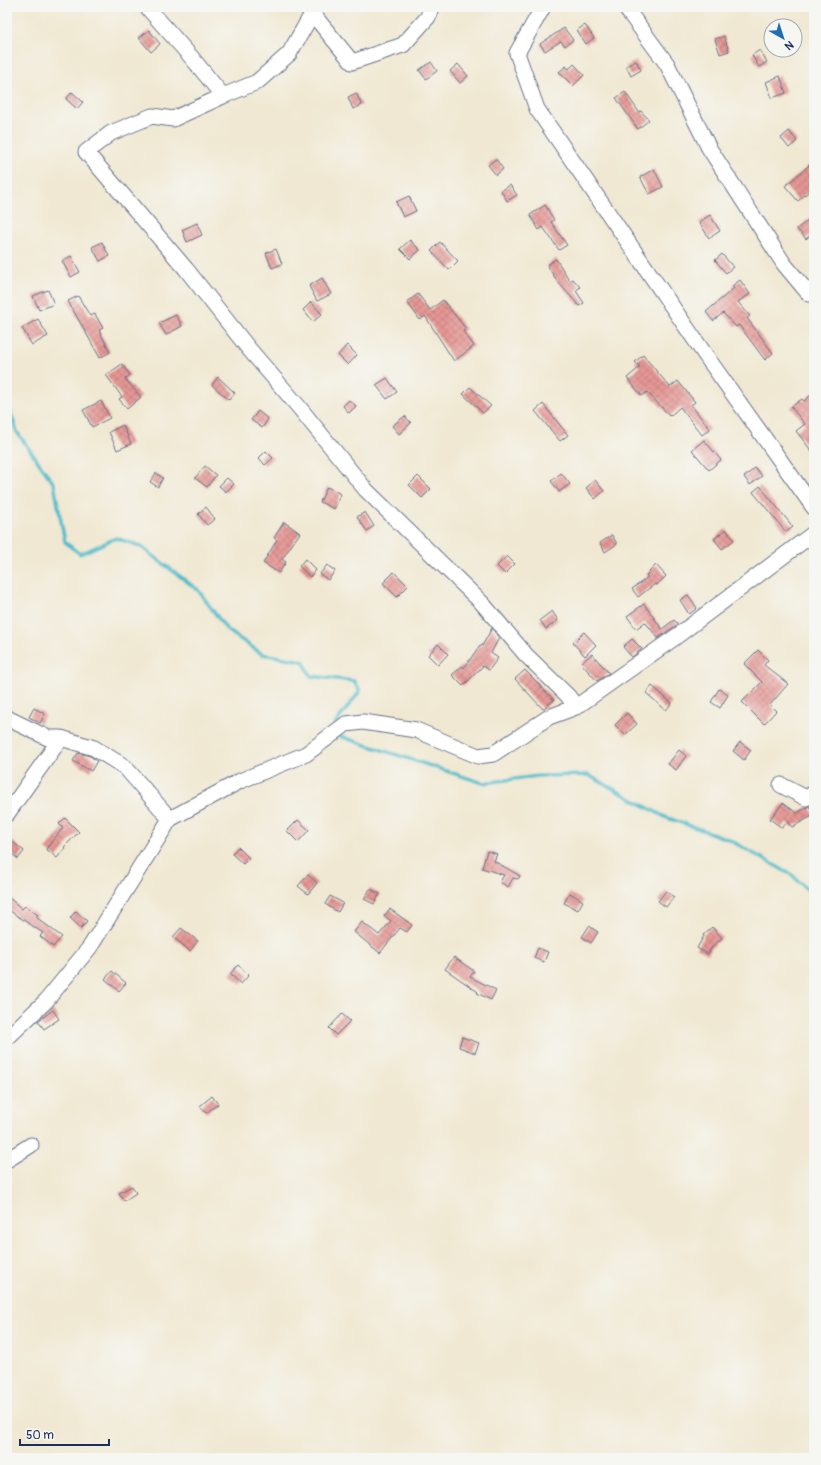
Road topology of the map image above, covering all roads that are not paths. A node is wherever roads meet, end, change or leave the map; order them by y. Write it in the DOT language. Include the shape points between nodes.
graph roads {
  1 [pos="147,7"];
  2 [pos="431,7"];
  3 [pos="543,7"];
  4 [pos="625,7"];
  5 [pos="310,10"];
  6 [pos="223,96"];
  7 [pos="812,295"];
  8 [pos="814,508"];
  9 [pos="814,533"];
  10 [pos="576,707"];
  11 [pos="7,718"];
  12 [pos="61,738"];
  13 [pos="781,785"];
  14 [pos="814,793"];
  15 [pos="7,814"];
  16 [pos="170,819"];
  17 [pos="7,1038"];
  18 [pos="31,1145"];
  19 [pos="7,1160"];
  1 -- 6 [label="street"];
  2 -- 5 [label="street" via="428,17 403,45 352,62"];
  3 -- 8 [label="street" via="517,53 537,110"];
  4 -- 7 [label="street" via="667,64 709,148 784,264"];
  5 -- 6 [label="street" via="289,54 257,82"];
  6 -- 10 [label="street" via="173,119 152,116 111,133 86,152 186,269 366,490 482,603"];
  9 -- 10 [label="street"];
  10 -- 16 [label="street" via="548,717 493,754 478,756 416,730 363,722 346,724 306,754 240,781"];
  11 -- 12 [label="street" via="48,738"];
  12 -- 15 [label="street"];
  12 -- 16 [label="street" via="94,748 125,767"];
  13 -- 14 [label="street" via="806,798"];
  16 -- 17 [label="street" via="90,948 46,1001"];
  18 -- 19 [label="street"];
}
